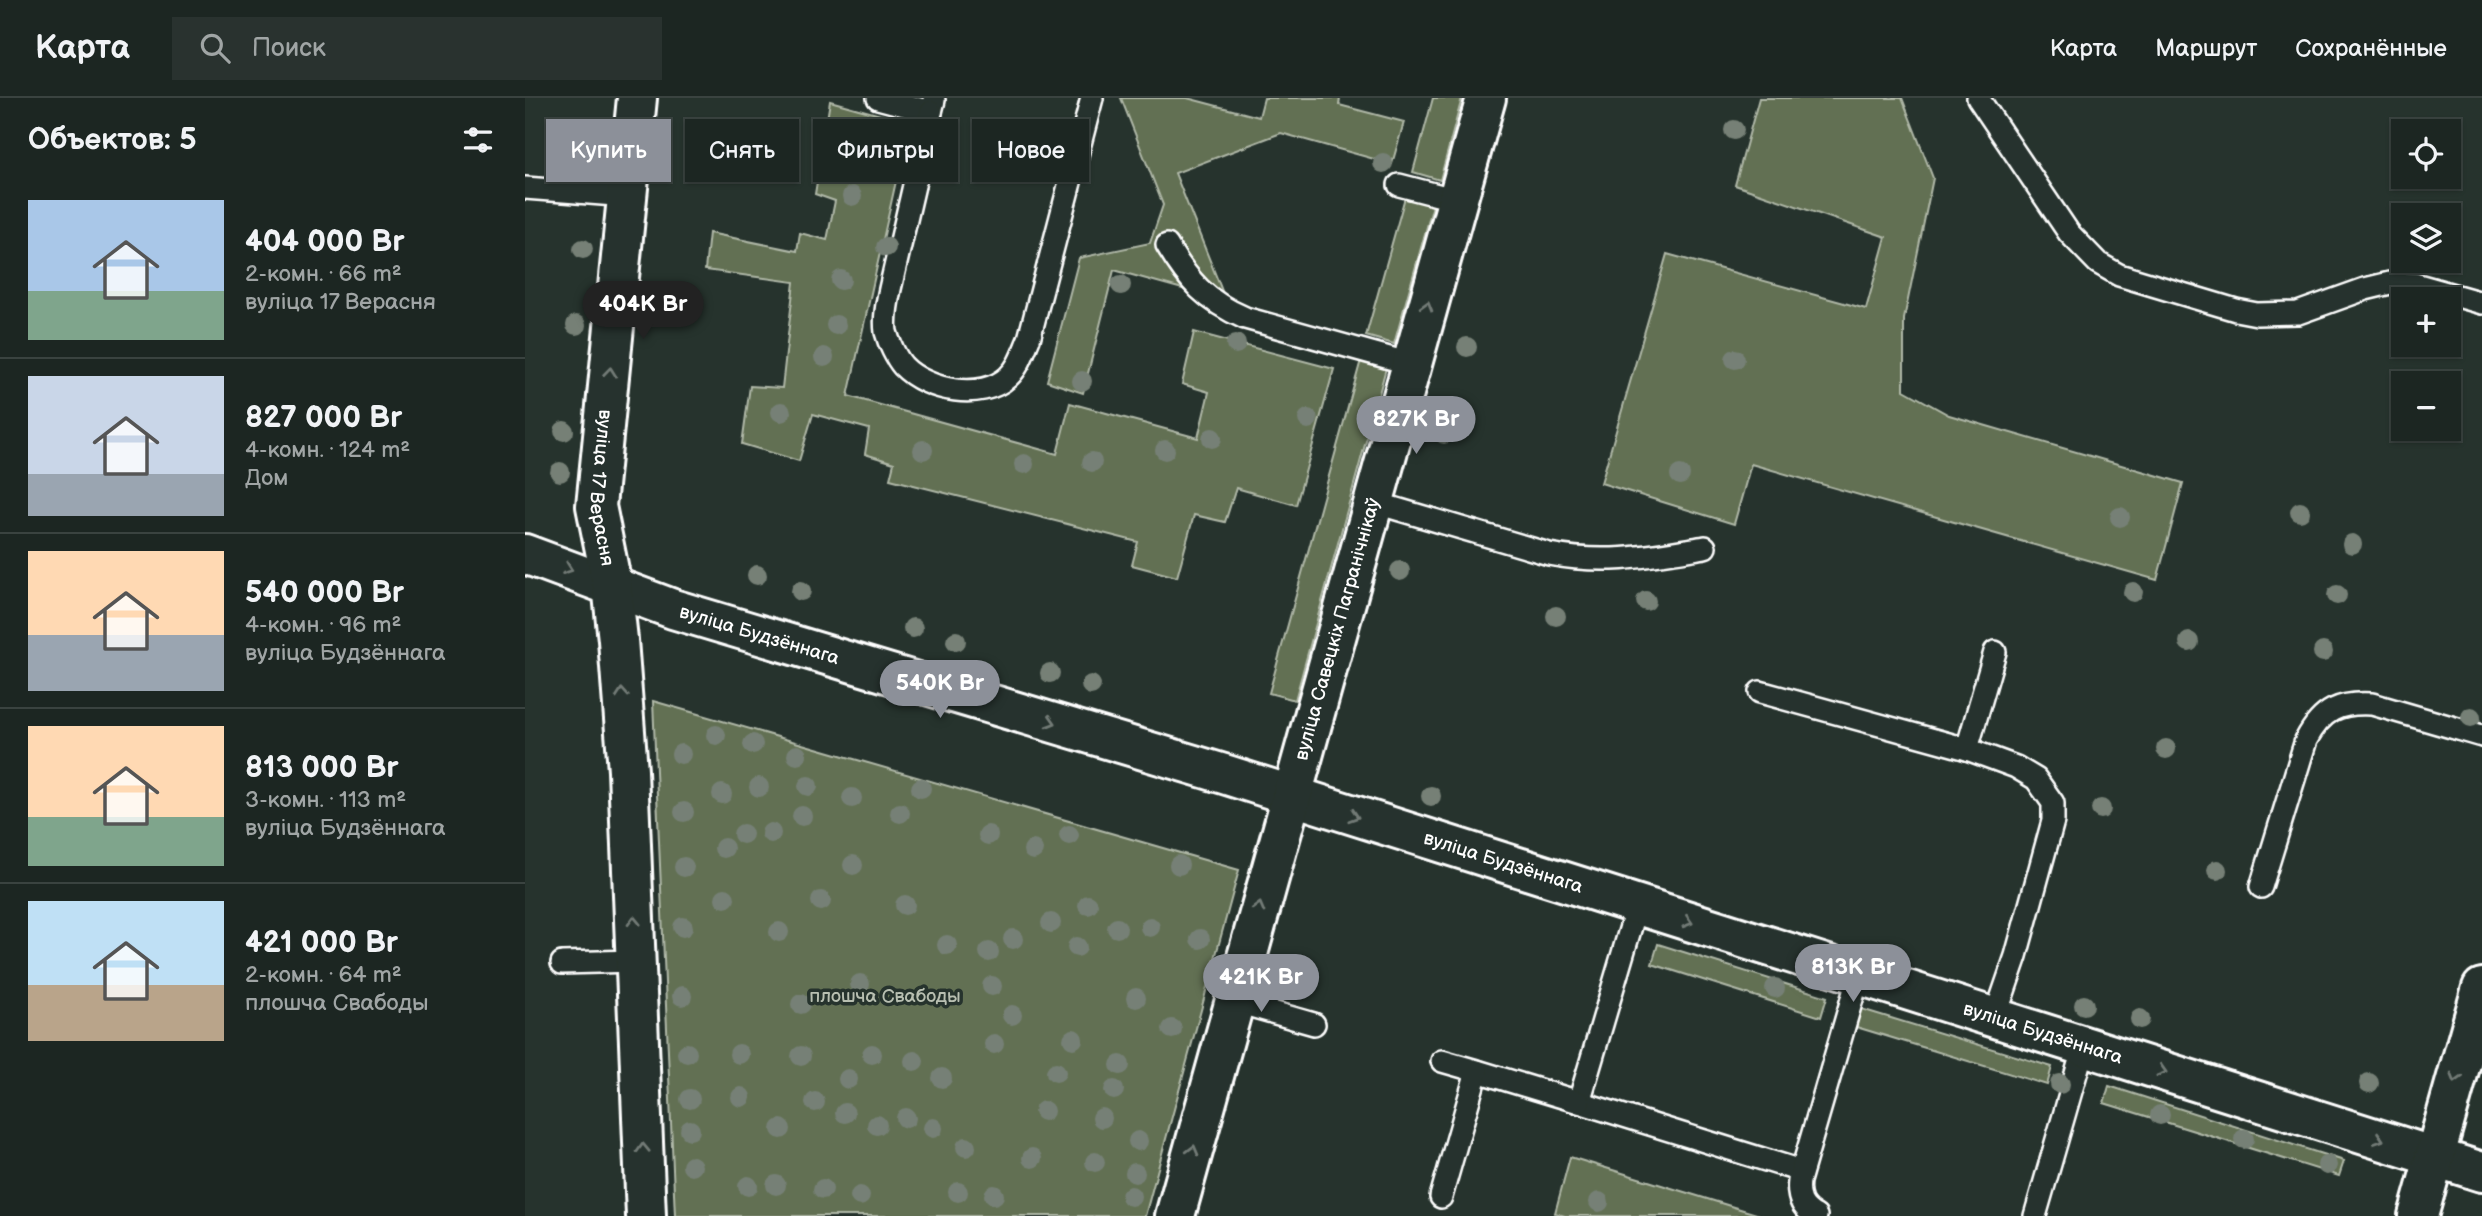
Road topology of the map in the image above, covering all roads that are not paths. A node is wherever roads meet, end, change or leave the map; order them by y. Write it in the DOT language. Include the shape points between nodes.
graph roads {
  1 [pos="637,98"];
  2 [pos="878,98"];
  3 [pos="1092,98"];
  4 [pos="1486,98"];
  5 [pos="1979,98"];
  6 [pos="932,105"];
  7 [pos="1399,186"];
  8 [pos="525,188"];
  9 [pos="628,196"];
  10 [pos="1457,200"];
  11 [pos="1167,245"];
  12 [pos="2482,303"];
  13 [pos="1411,364"];
  14 [pos="1373,502"];
  15 [pos="1705,547"];
  16 [pos="525,554"];
  17 [pos="612,585"];
  18 [pos="1995,652"];
  19 [pos="1760,692"];
  20 [pos="2482,736"];
  21 [pos="1967,749"];
  22 [pos="1289,796"];
  23 [pos="2261,887"];
  24 [pos="1637,906"];
  25 [pos="635,961"];
  26 [pos="562,963"];
  27 [pos="1859,975"];
  28 [pos="2482,988"];
  29 [pos="1233,1001"];
  30 [pos="1996,1017"];
  31 [pos="1314,1024"];
  32 [pos="2084,1046"];
  33 [pos="1442,1061"];
  34 [pos="1477,1071"];
  35 [pos="1579,1102"];
  36 [pos="2435,1157"];
  37 [pos="1801,1171"];
  38 [pos="2482,1172"];
  39 [pos="1441,1197"];
  40 [pos="646,1216"];
  41 [pos="1175,1216"];
  42 [pos="1816,1216"];
  43 [pos="2035,1216"];
  44 [pos="2418,1216"];
  1 -- 9 [label="street, вуліца 17 Верасня"];
  2 -- 6 [label="lane"];
  3 -- 6 [label="lane" via="1029,339 1017,367 1006,379 986,388 961,391 918,377 904,366 887,333 885,312"];
  4 -- 10 [label="street, вуліца Савецкіх Пагранічнікаў"];
  5 -- 12 [label="lane" via="2069,233 2098,263 2119,275 2257,314 2298,313 2390,283 2415,284"];
  7 -- 10 [label="lane"];
  8 -- 9 [label="lane"];
  17 -- 9 [label="street, вуліца 17 Верасня, one-way" via="596,506"];
  13 -- 10 [label="street, вуліца Савецкіх Пагранічнікаў, one-way"];
  11 -- 13 [label="lane" via="1196,287 1227,310"];
  13 -- 14 [label="street, вуліца Савецкіх Пагранічнікаў"];
  14 -- 15 [label="lane" via="1571,559 1615,560"];
  14 -- 22 [label="street, вуліца Савецкіх Пагранічнікаў"];
  16 -- 17 [label="street, вуліца Будзённага, one-way"];
  17 -- 22 [label="street, вуліца Будзённага, one-way" via="673,609"];
  25 -- 17 [label="street, one-way" via="628,771"];
  18 -- 21 [label="lane"];
  19 -- 21 [label="lane"];
  20 -- 23 [label="lane" via="2372,704 2339,706 2325,715 2306,740"];
  21 -- 30 [label="lane" via="2036,779 2053,803 2050,838"];
  22 -- 24 [label="street, вуліца Будзённага, one-way"];
  29 -- 22 [label="street, one-way"];
  24 -- 27 [label="street, вуліца Будзённага, one-way"];
  24 -- 35 [label="lane"];
  25 -- 26 [label="lane"];
  40 -- 25 [label="street, one-way"];
  27 -- 30 [label="street, вуліца Будзённага"];
  27 -- 37 [label="lane"];
  28 -- 36 [label="street, one-way"];
  29 -- 31 [label="lane"];
  41 -- 29 [label="street, one-way"];
  30 -- 32 [label="street, вуліца Будзённага"];
  32 -- 36 [label="street, вуліца Будзённага, one-way"];
  32 -- 43 [label="lane"];
  33 -- 34 [label="lane"];
  34 -- 35 [label="lane"];
  34 -- 39 [label="lane"];
  35 -- 37 [label="lane"];
  36 -- 38 [label="street, вуліца Будзённага"];
  36 -- 44 [label="street"];
  37 -- 42 [label="lane" via="1798,1197 1807,1212"];
}
